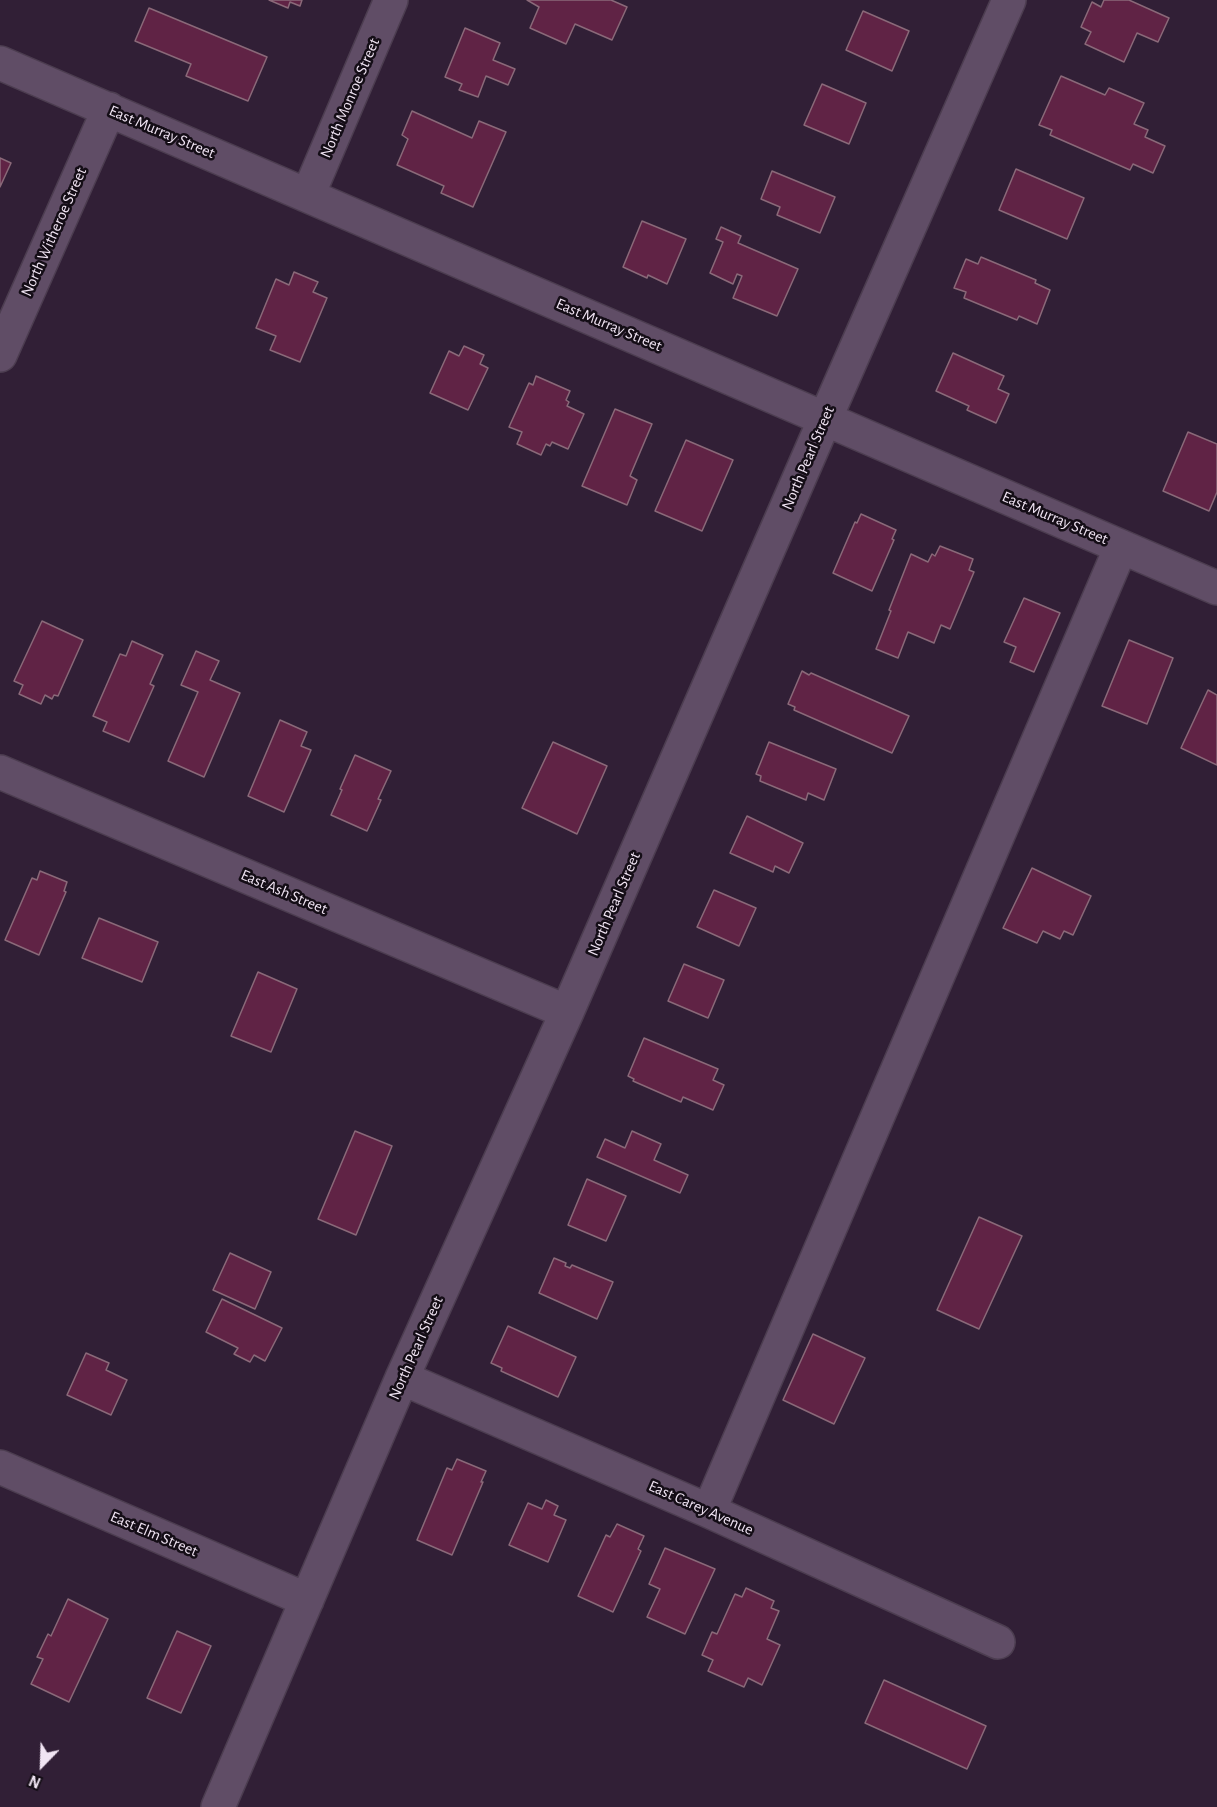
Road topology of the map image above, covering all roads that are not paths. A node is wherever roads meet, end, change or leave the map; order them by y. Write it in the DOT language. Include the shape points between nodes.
graph roads {
  1 [pos="391,0"];
  2 [pos="1009,0"];
  3 [pos="0,63"];
  4 [pos="109,109"];
  5 [pos="308,195"];
  6 [pos="0,355"];
  7 [pos="825,419"];
  8 [pos="1121,547"];
  9 [pos="1217,588"];
  10 [pos="0,772"];
  11 [pos="567,1012"];
  12 [pos="402,1378"];
  13 [pos="0,1467"];
  14 [pos="709,1511"];
  15 [pos="307,1600"];
  16 [pos="998,1642"];
  17 [pos="218,1807"];
  1 -- 5 [label="street, North Monroe Street"];
  2 -- 7 [label="street, North Pearl Street"];
  3 -- 4 [label="street, East Murray Street"];
  4 -- 5 [label="street, East Murray Street"];
  4 -- 6 [label="street, North Witheroe Street"];
  5 -- 7 [label="street, East Murray Street"];
  7 -- 8 [label="street, East Murray Street"];
  7 -- 11 [label="street, North Pearl Street"];
  8 -- 9 [label="street, East Murray Street"];
  8 -- 14 [label="street"];
  10 -- 11 [label="street, East Ash Street"];
  11 -- 12 [label="street, North Pearl Street"];
  12 -- 14 [label="street, East Carey Avenue"];
  12 -- 15 [label="street, North Pearl Street"];
  13 -- 15 [label="street, East Elm Street"];
  14 -- 16 [label="street, East Carey Avenue"];
  15 -- 17 [label="street, North Pearl Street"];
}
